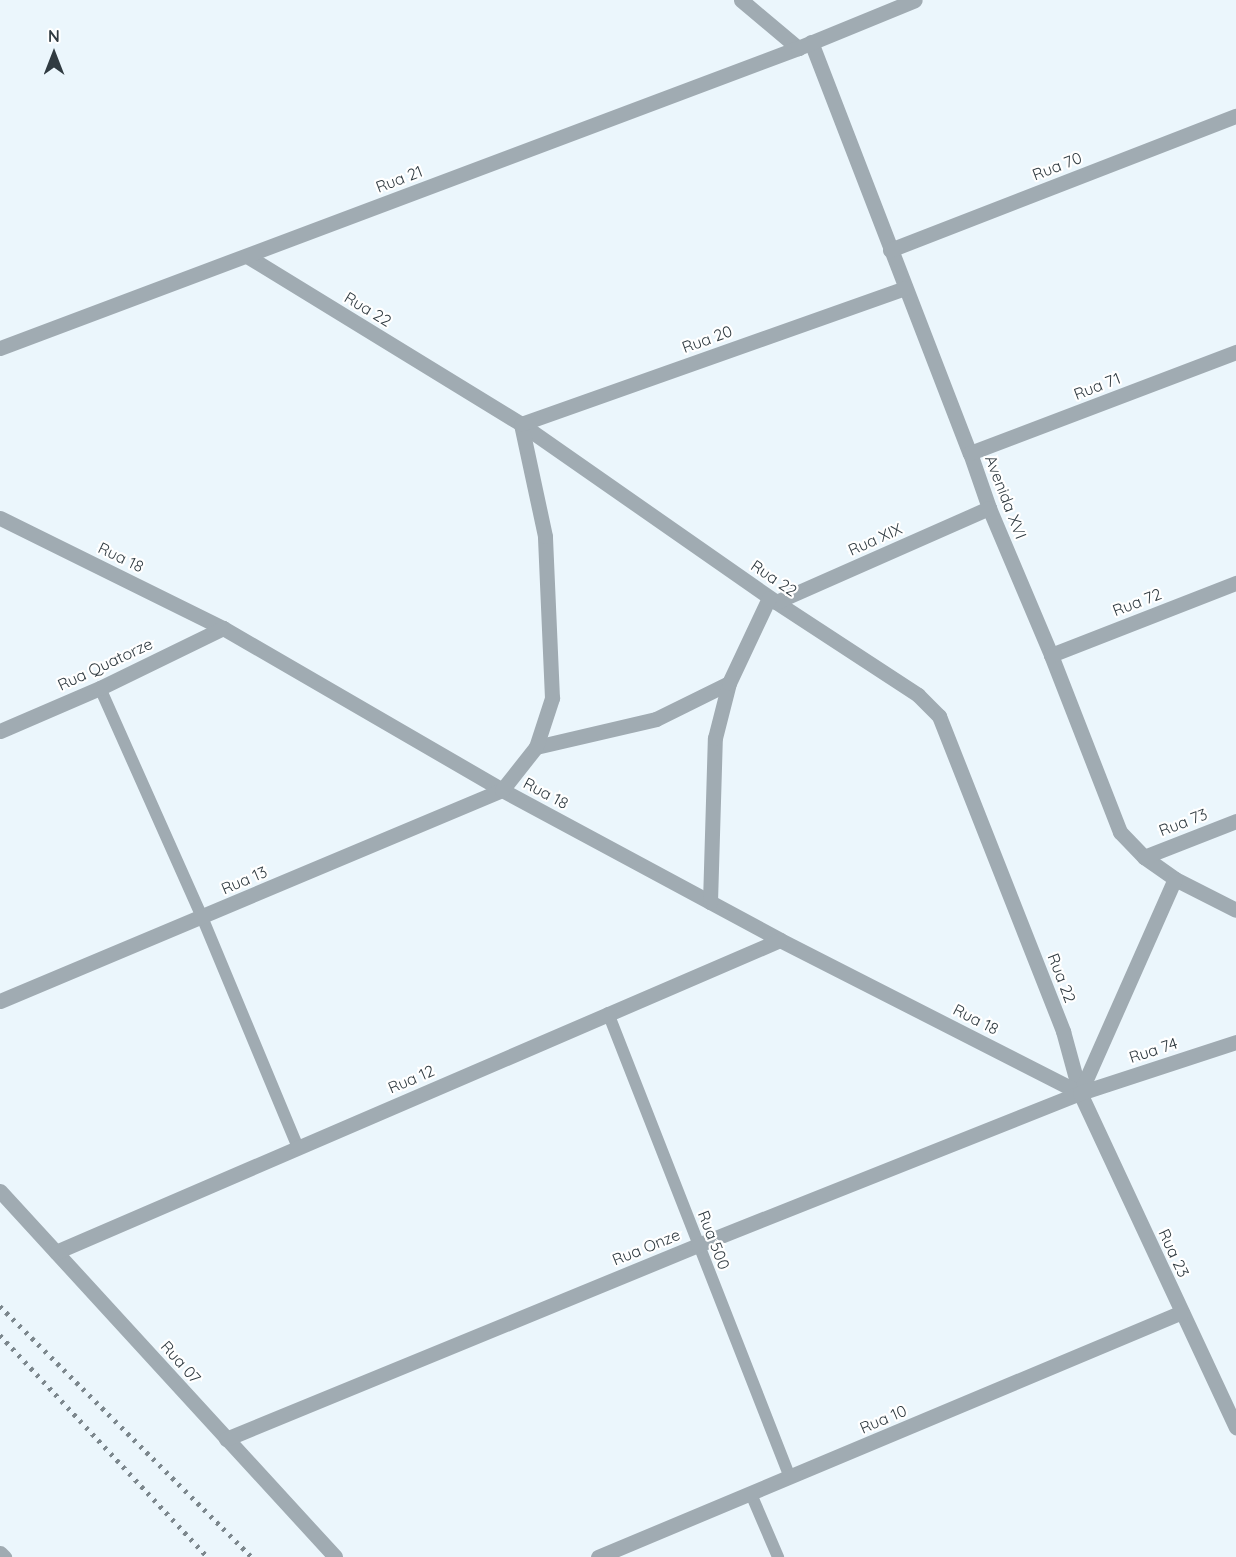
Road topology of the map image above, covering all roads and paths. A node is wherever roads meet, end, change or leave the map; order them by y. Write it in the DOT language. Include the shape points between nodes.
graph roads {
  1 [pos="741,0"];
  2 [pos="915,0"];
  3 [pos="805,45"];
  4 [pos="1236,116"];
  5 [pos="890,250"];
  6 [pos="247,256"];
  7 [pos="904,288"];
  8 [pos="0,348"];
  9 [pos="1236,352"];
  10 [pos="521,424"];
  11 [pos="970,453"];
  12 [pos="989,508"];
  13 [pos="0,518"];
  14 [pos="1236,583"];
  15 [pos="773,600"];
  16 [pos="224,628"];
  17 [pos="1051,655"];
  18 [pos="729,683"];
  19 [pos="100,688"];
  20 [pos="0,730"];
  21 [pos="536,747"];
  22 [pos="502,790"];
  23 [pos="1236,821"];
  24 [pos="1144,856"];
  25 [pos="1175,879"];
  26 [pos="710,902"];
  27 [pos="1236,910"];
  28 [pos="202,917"];
  29 [pos="780,940"];
  30 [pos="0,1001"];
  31 [pos="608,1013"];
  32 [pos="1236,1042"];
  33 [pos="1080,1093"];
  34 [pos="298,1148"];
  35 [pos="0,1191"];
  36 [pos="698,1245"];
  37 [pos="56,1252"];
  38 [pos="1182,1312"];
  39 [pos="1236,1427"];
  40 [pos="226,1439"];
  41 [pos="790,1478"];
  42 [pos="751,1494"];
  43 [pos="0,1553"];
  44 [pos="4,1557"];
  45 [pos="335,1557"];
  46 [pos="598,1557"];
  47 [pos="778,1557"];
  1 -- 3 [label="street, Avenida XVI"];
  2 -- 3 [label="street, Rua 21"];
  3 -- 5 [label="street, Avenida XVI"];
  3 -- 6 [label="street, Rua 21"];
  4 -- 5 [label="street, Rua 70"];
  5 -- 7 [label="street, Avenida XVI"];
  6 -- 8 [label="street, Rua 21"];
  6 -- 10 [label="street, Rua 22"];
  7 -- 10 [label="street, Rua 20"];
  7 -- 11 [label="street, Avenida XVI"];
  9 -- 11 [label="street, Rua 71"];
  10 -- 15 [label="street, Rua 22"];
  10 -- 21 [label="street" via="545,536 552,698"];
  11 -- 12 [label="street, Avenida XVI"];
  12 -- 15 [label="street, Rua XIX"];
  12 -- 17 [label="street, Avenida XVI"];
  13 -- 16 [label="street, Rua 18"];
  14 -- 17 [label="street, Rua 72"];
  15 -- 18 [label="street"];
  15 -- 33 [label="street, Rua 22" via="918,695 939,716 1063,1031"];
  16 -- 19 [label="street, Rua Quatorze"];
  16 -- 22 [label="street, Rua 18"];
  17 -- 24 [label="street, Avenida XVI" via="1120,832"];
  18 -- 21 [label="street" via="656,719"];
  18 -- 26 [label="street" via="715,738"];
  19 -- 20 [label="street, Rua Quatorze"];
  19 -- 28 [label="lane"];
  21 -- 22 [label="street"];
  22 -- 26 [label="street, Rua 18"];
  22 -- 28 [label="street, Rua 13"];
  23 -- 24 [label="street, Rua 73"];
  24 -- 25 [label="street, Avenida XVI"];
  25 -- 27 [label="street, Avenida XVI"];
  25 -- 33 [label="street"];
  26 -- 29 [label="street, Rua 18"];
  28 -- 30 [label="street, Rua 13"];
  28 -- 34 [label="lane"];
  29 -- 31 [label="street, Rua 12"];
  29 -- 33 [label="street, Rua 18"];
  31 -- 34 [label="street, Rua 12"];
  31 -- 36 [label="lane, Rua 500"];
  32 -- 33 [label="street, Rua 74"];
  33 -- 36 [label="street, Rua Onze"];
  33 -- 38 [label="street, Rua 23"];
  34 -- 37 [label="street, Rua 12"];
  35 -- 37 [label="street, Rua 07"];
  36 -- 40 [label="street, Rua Onze"];
  36 -- 41 [label="lane, Rua 500"];
  37 -- 40 [label="street, Rua 07"];
  38 -- 39 [label="street, Rua 23"];
  38 -- 41 [label="street, Rua 10"];
  40 -- 45 [label="street, Rua 07"];
  41 -- 42 [label="street, Rua 10"];
  42 -- 46 [label="street, Rua 10"];
  42 -- 47 [label="lane"];
  43 -- 44 [label="street"];
}
